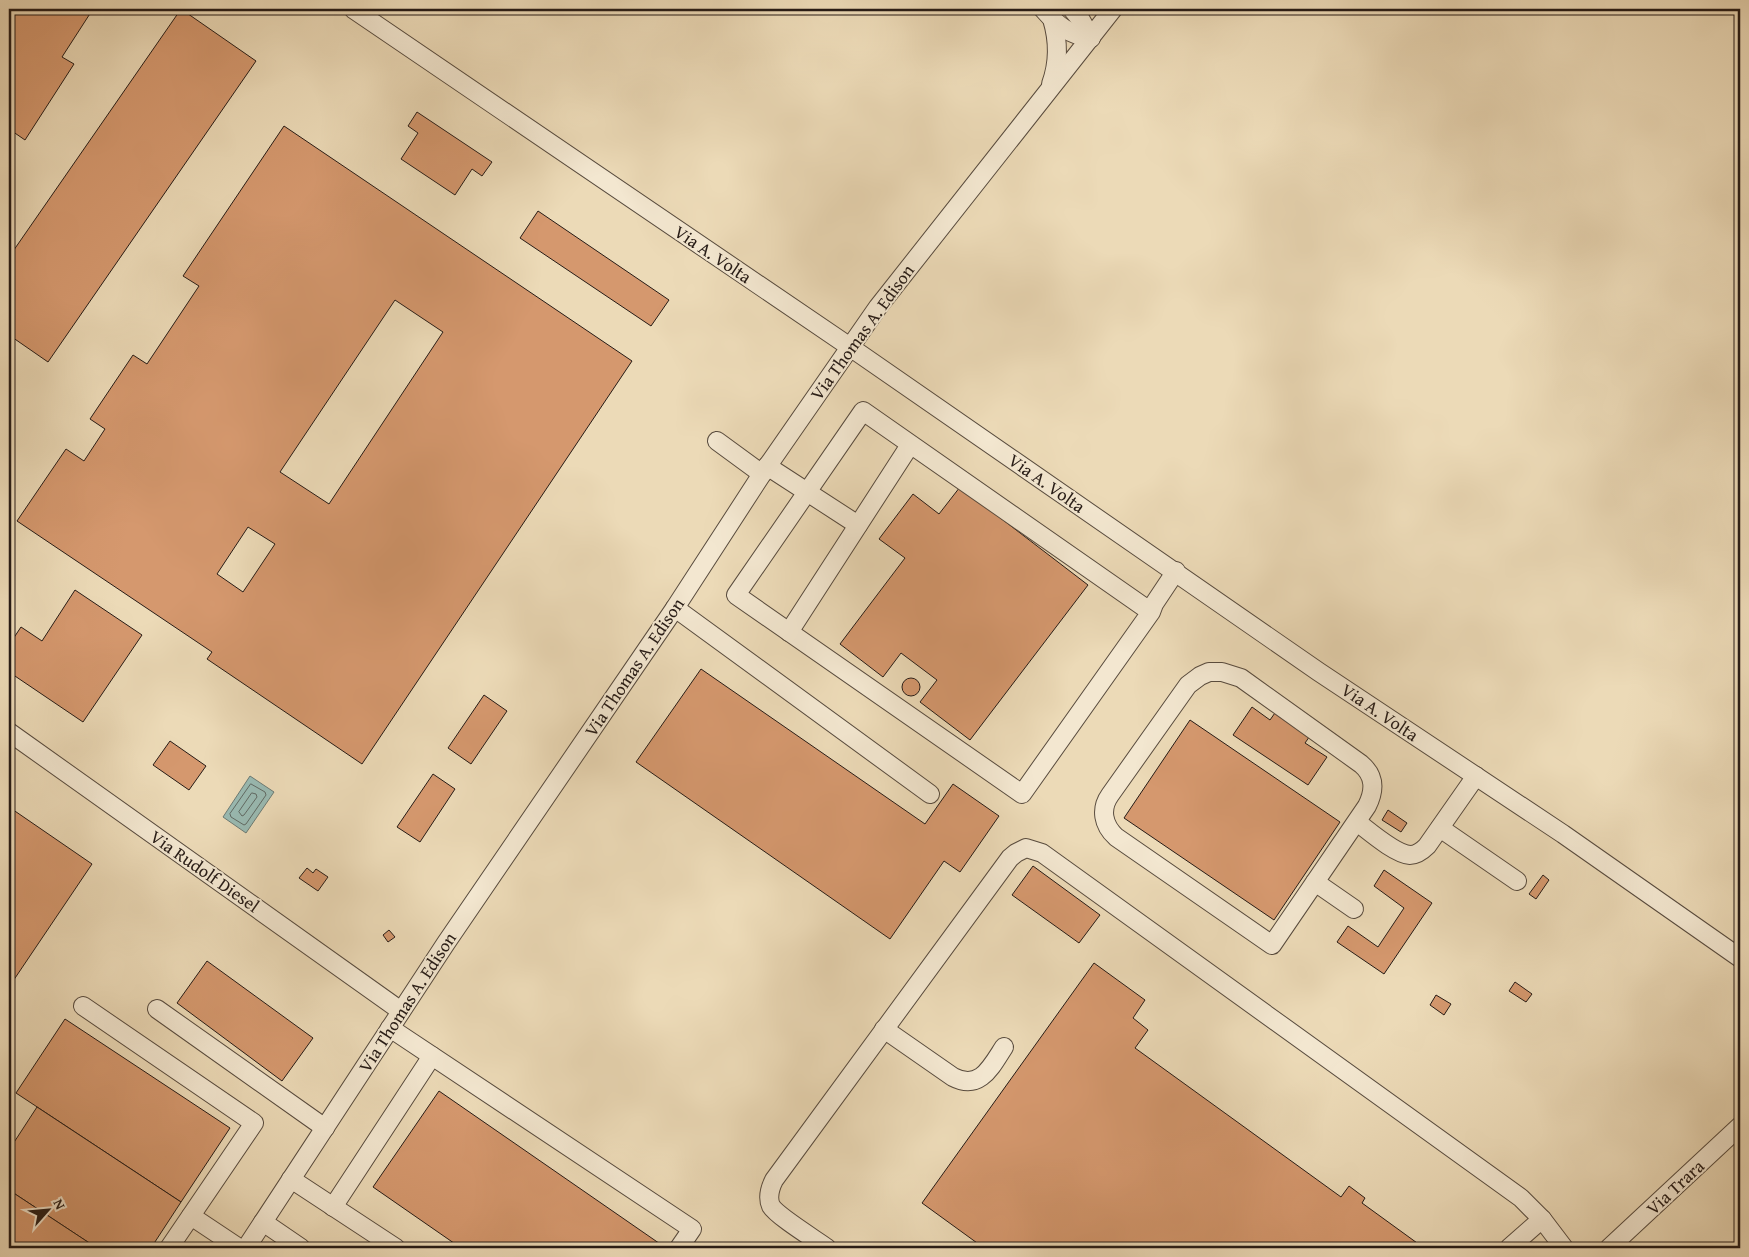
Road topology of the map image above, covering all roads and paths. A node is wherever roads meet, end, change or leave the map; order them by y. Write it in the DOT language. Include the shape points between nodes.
graph roads {
  1 [pos="353,9"];
  2 [pos="1072,9"];
  3 [pos="1113,9"];
  4 [pos="1048,14"];
  5 [pos="1091,38"];
  6 [pos="1043,100"];
  7 [pos="850,347"];
  8 [pos="717,441"];
  9 [pos="910,444"];
  10 [pos="764,470"];
  11 [pos="807,492"];
  12 [pos="858,525"];
  13 [pos="1176,572"];
  14 [pos="675,608"];
  15 [pos="1151,612"];
  16 [pos="789,632"];
  17 [pos="9,732"];
  18 [pos="1476,776"];
  19 [pos="930,794"];
  20 [pos="1357,822"];
  21 [pos="1440,828"];
  22 [pos="1517,881"];
  23 [pos="1315,882"];
  24 [pos="1354,909"];
  25 [pos="1740,958"];
  26 [pos="83,1006"];
  27 [pos="157,1009"];
  28 [pos="401,1011"];
  29 [pos="390,1028"];
  30 [pos="884,1029"];
  31 [pos="1004,1048"];
  32 [pos="432,1056"];
  33 [pos="1740,1126"];
  34 [pos="325,1128"];
  35 [pos="291,1179"];
  36 [pos="333,1207"];
  37 [pos="191,1216"];
  38 [pos="1542,1219"];
  39 [pos="263,1222"];
  40 [pos="169,1248"];
  41 [pos="239,1248"];
  42 [pos="246,1248"];
  43 [pos="300,1248"];
  44 [pos="396,1248"];
  45 [pos="679,1248"];
  46 [pos="828,1248"];
  47 [pos="1509,1248"];
  48 [pos="1564,1248"];
  49 [pos="1609,1248"];
  1 -- 7 [label="street, Via A. Volta"];
  2 -- 5 [label="street"];
  3 -- 5 [label="street, Via Thomas A. Edison"];
  4 -- 5 [label="street" via="1070,33"];
  4 -- 6 [label="street" via="1056,32 1057,60"];
  5 -- 6 [label="street, Via Thomas A. Edison"];
  6 -- 7 [label="street, Via Thomas A. Edison"];
  7 -- 10 [label="street, Via Thomas A. Edison"];
  7 -- 13 [label="street, Via A. Volta"];
  8 -- 10 [label="street"];
  9 -- 11 [label="street" via="863,411"];
  9 -- 12 [label="street"];
  9 -- 15 [label="street"];
  10 -- 11 [label="street"];
  10 -- 14 [label="street, Via Thomas A. Edison"];
  11 -- 12 [label="street"];
  11 -- 16 [label="street" via="736,595"];
  12 -- 16 [label="street"];
  13 -- 15 [label="street"];
  13 -- 18 [label="street, Via A. Volta"];
  14 -- 19 [label="street"];
  14 -- 28 [label="street, Via Thomas A. Edison"];
  15 -- 16 [label="street" via="1022,794"];
  17 -- 28 [label="street, Via Rudolf Diesel"];
  18 -- 21 [label="street"];
  18 -- 25 [label="street, Via A. Volta"];
  20 -- 21 [label="street" via="1409,855 1423,850"];
  20 -- 23 [label="street"];
  20 -- 23 [label="street" via="1372,793 1371,777 1364,767 1241,678 1222,672 1209,672 1188,685 1107,799 1104,815 1110,832 1272,945"];
  21 -- 22 [label="street"];
  23 -- 24 [label="street"];
  26 -- 37 [label="street" via="254,1123"];
  27 -- 34 [label="street"];
  28 -- 29 [label="street, Via Thomas A. Edison"];
  29 -- 32 [label="street"];
  29 -- 34 [label="street, Via Thomas A. Edison"];
  30 -- 31 [label="street" via="966,1082 985,1074"];
  30 -- 38 [label="street" via="1010,858 1021,850 1031,849 1042,853 1521,1198"];
  30 -- 46 [label="street" via="774,1180 770,1193 774,1209"];
  32 -- 36 [label="street"];
  32 -- 45 [label="street" via="692,1229"];
  33 -- 49 [label="street, Via Trara"];
  34 -- 35 [label="street, Via Thomas A. Edison"];
  35 -- 36 [label="street"];
  35 -- 39 [label="street, Via Thomas A. Edison"];
  36 -- 44 [label="street"];
  37 -- 40 [label="street"];
  37 -- 41 [label="street"];
  38 -- 47 [label="street"];
  38 -- 48 [label="street"];
  39 -- 42 [label="street, Via Thomas A. Edison"];
  39 -- 43 [label="street"];
}
